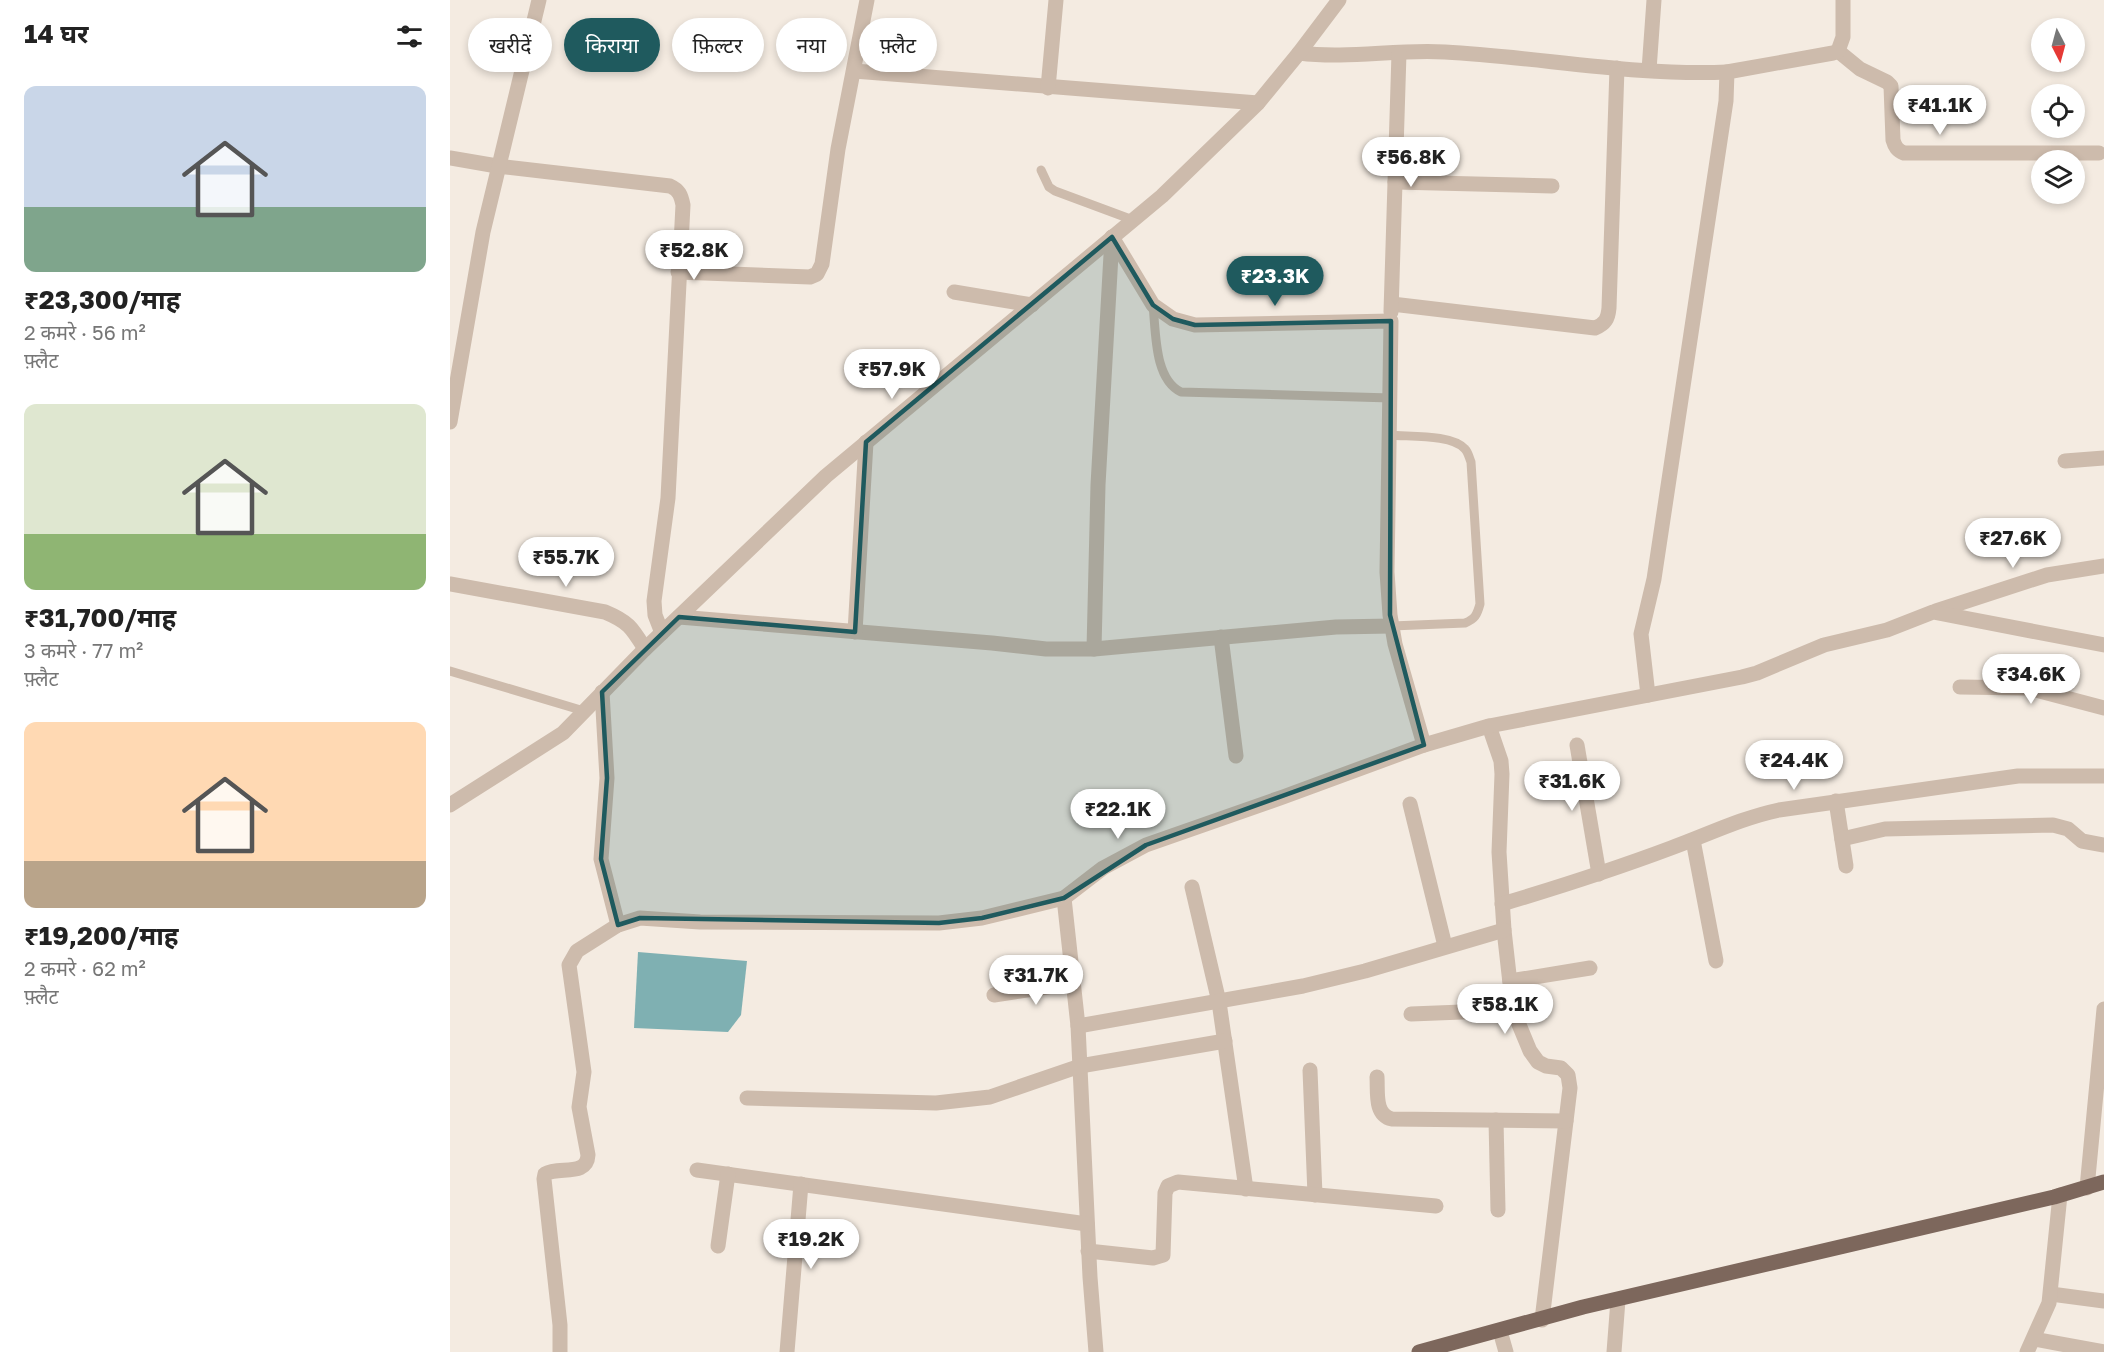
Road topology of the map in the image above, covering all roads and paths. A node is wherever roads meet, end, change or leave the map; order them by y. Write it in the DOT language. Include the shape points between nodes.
graph roads {
  1 [pos="539,0"];
  2 [pos="867,0"];
  3 [pos="1056,0"];
  4 [pos="1339,0"];
  5 [pos="1654,0"];
  6 [pos="1843,0"];
  7 [pos="1838,51"];
  8 [pos="1299,53"];
  9 [pos="1398,53"];
  10 [pos="1617,68"];
  11 [pos="1649,70"];
  12 [pos="854,71"];
  13 [pos="1727,72"];
  14 [pos="1048,88"];
  15 [pos="1258,103"];
  16 [pos="2099,153"];
  17 [pos="450,158"];
  18 [pos="497,166"];
  19 [pos="1041,170"];
  20 [pos="1395,182"];
  21 [pos="1551,186"];
  22 [pos="1133,220"];
  23 [pos="1112,237"];
  24 [pos="678,272"];
  25 [pos="954,292"];
  26 [pos="1032,304"];
  27 [pos="1392,304"];
  28 [pos="1152,305"];
  29 [pos="1391,321"];
  30 [pos="1391,398"];
  31 [pos="450,422"];
  32 [pos="1390,435"];
  33 [pos="866,442"];
  34 [pos="2104,458"];
  35 [pos="2065,461"];
  36 [pos="2104,566"];
  37 [pos="450,584"];
  38 [pos="1933,612"];
  39 [pos="679,617"];
  40 [pos="1392,626"];
  41 [pos="855,632"];
  42 [pos="662,633"];
  43 [pos="1221,637"];
  44 [pos="2104,645"];
  45 [pos="645,649"];
  46 [pos="1094,649"];
  47 [pos="450,671"];
  48 [pos="1960,687"];
  49 [pos="602,692"];
  50 [pos="1648,695"];
  51 [pos="2104,708"];
  52 [pos="584,711"];
  53 [pos="1489,726"];
  54 [pos="1424,745"];
  55 [pos="1577,745"];
  56 [pos="1236,756"];
  57 [pos="2104,776"];
  58 [pos="1836,801"];
  59 [pos="1410,804"];
  60 [pos="450,805"];
  61 [pos="1842,839"];
  62 [pos="1693,840"];
  63 [pos="2104,845"];
  64 [pos="1846,866"];
  65 [pos="1599,874"];
  66 [pos="1192,887"];
  67 [pos="1064,898"];
  68 [pos="1502,904"];
  69 [pos="618,925"];
  70 [pos="1504,930"];
  71 [pos="1445,946"];
  72 [pos="1716,961"];
  73 [pos="1590,968"];
  74 [pos="1510,981"];
  75 [pos="1073,983"];
  76 [pos="994,995"];
  77 [pos="1219,1002"];
  78 [pos="2104,1009"];
  79 [pos="1513,1010"];
  80 [pos="1411,1014"];
  81 [pos="1078,1026"];
  82 [pos="1225,1041"];
  83 [pos="1080,1066"];
  84 [pos="1310,1070"];
  85 [pos="1377,1077"];
  86 [pos="747,1098"];
  87 [pos="1496,1120"];
  88 [pos="1566,1121"];
  89 [pos="697,1170"];
  90 [pos="728,1174"];
  91 [pos="2104,1182"];
  92 [pos="801,1184"];
  93 [pos="2087,1188"];
  94 [pos="1246,1189"];
  95 [pos="1315,1195"];
  96 [pos="2060,1196"];
  97 [pos="1436,1206"];
  98 [pos="1498,1210"];
  99 [pos="1087,1224"];
  100 [pos="718,1246"];
  101 [pos="1089,1251"];
  102 [pos="2051,1294"];
  103 [pos="1618,1300"];
  104 [pos="2104,1301"];
  105 [pos="1542,1320"];
  106 [pos="1500,1330"];
  107 [pos="2030,1346"];
  108 [pos="560,1352"];
  109 [pos="787,1352"];
  110 [pos="1096,1352"];
  111 [pos="1419,1352"];
  112 [pos="1506,1352"];
  113 [pos="1614,1352"];
  114 [pos="2104,1352"];
  1 -- 18 [label="street"];
  2 -- 12 [label="street"];
  3 -- 14 [label="street"];
  4 -- 8 [label="street"];
  5 -- 11 [label="street"];
  6 -- 7 [label="street" via="1843,37"];
  7 -- 13 [label="street"];
  7 -- 16 [label="street" via="1891,86 1893,140 1904,153"];
  8 -- 9 [label="street" via="1337,57"];
  8 -- 15 [label="street"];
  9 -- 10 [label="street" via="1444,52"];
  9 -- 20 [label="street"];
  10 -- 11 [label="street"];
  10 -- 27 [label="street" via="1609,308 1602,325 1594,328"];
  11 -- 13 [label="street"];
  12 -- 14 [label="street"];
  12 -- 24 [label="street" via="838,149 822,264 817,274 810,277"];
  13 -- 50 [label="street" via="1726,101 1654,579 1641,634"];
  14 -- 15 [label="street"];
  15 -- 22 [label="street"];
  17 -- 18 [label="street"];
  18 -- 24 [label="street" via="677,189 683,205"];
  18 -- 31 [label="street"];
  19 -- 22 [label="lane" via="1055,191"];
  20 -- 21 [label="street"];
  20 -- 27 [label="street"];
  22 -- 23 [label="street"];
  23 -- 26 [label="street"];
  23 -- 28 [label="street"];
  23 -- 46 [label="street" via="1098,485"];
  24 -- 42 [label="street" via="668,498 654,601"];
  25 -- 26 [label="street"];
  26 -- 33 [label="street"];
  27 -- 29 [label="street"];
  28 -- 29 [label="street" via="1173,319 1196,325"];
  28 -- 30 [label="lane" via="1164,377 1181,392"];
  29 -- 30 [label="street"];
  30 -- 32 [label="street"];
  32 -- 40 [label="street" via="1387,572"];
  32 -- 40 [label="lane" via="1449,440 1466,450 1471,462 1480,604 1477,614 1465,623"];
  33 -- 39 [label="street"];
  33 -- 41 [label="street"];
  34 -- 35 [label="street"];
  36 -- 38 [label="street" via="2047,575"];
  37 -- 45 [label="street" via="605,612 631,626"];
  38 -- 44 [label="street"];
  38 -- 50 [label="street" via="1887,630 1824,645 1742,677"];
  39 -- 41 [label="street"];
  39 -- 42 [label="street"];
  40 -- 43 [label="street"];
  40 -- 54 [label="street"];
  41 -- 46 [label="street" via="1046,649"];
  42 -- 45 [label="street"];
  43 -- 46 [label="street"];
  43 -- 56 [label="street"];
  45 -- 49 [label="street"];
  47 -- 52 [label="lane"];
  48 -- 51 [label="street" via="2028,688"];
  49 -- 52 [label="street"];
  49 -- 69 [label="street" via="608,778 601,859"];
  50 -- 53 [label="street"];
  52 -- 60 [label="street" via="563,732"];
  53 -- 54 [label="street"];
  53 -- 68 [label="street" via="1502,774"];
  54 -- 67 [label="street" via="1146,845 1103,868"];
  55 -- 65 [label="street"];
  57 -- 58 [label="street" via="2018,776"];
  58 -- 61 [label="street"];
  58 -- 62 [label="street" via="1757,814"];
  59 -- 71 [label="street"];
  61 -- 63 [label="street" via="1885,829 2053,825 2068,829 2082,841"];
  61 -- 64 [label="street"];
  62 -- 65 [label="street"];
  62 -- 72 [label="street"];
  65 -- 68 [label="street"];
  66 -- 77 [label="street"];
  67 -- 69 [label="street" via="982,918 939,923 640,918"];
  67 -- 75 [label="street"];
  68 -- 70 [label="street"];
  69 -- 108 [label="street" via="577,951 569,965 584,1072 579,1107 588,1155 584,1167 551,1171 544,1179"];
  70 -- 71 [label="street"];
  70 -- 74 [label="street"];
  71 -- 77 [label="street" via="1365,971"];
  73 -- 74 [label="street"];
  74 -- 79 [label="street"];
  75 -- 76 [label="street"];
  75 -- 81 [label="street"];
  77 -- 81 [label="street"];
  77 -- 82 [label="street"];
  78 -- 93 [label="street"];
  79 -- 80 [label="street"];
  79 -- 88 [label="street" via="1538,1062 1561,1068 1568,1076"];
  81 -- 83 [label="street"];
  82 -- 83 [label="street"];
  82 -- 94 [label="street"];
  83 -- 86 [label="street" via="990,1097 960,1101"];
  83 -- 99 [label="street"];
  84 -- 95 [label="street"];
  85 -- 87 [label="street" via="1379,1107 1385,1117"];
  87 -- 88 [label="street"];
  87 -- 98 [label="street"];
  88 -- 105 [label="street"];
  89 -- 90 [label="street"];
  90 -- 92 [label="street"];
  90 -- 100 [label="street"];
  91 -- 93 [label="main road"];
  92 -- 99 [label="street"];
  92 -- 109 [label="street"];
  93 -- 96 [label="main road"];
  94 -- 95 [label="street"];
  94 -- 101 [label="street" via="1173,1183 1165,1193 1163,1255 1153,1258"];
  95 -- 97 [label="street"];
  96 -- 102 [label="street"];
  96 -- 103 [label="main road"];
  99 -- 101 [label="street"];
  101 -- 110 [label="street"];
  102 -- 104 [label="street"];
  102 -- 107 [label="street"];
  103 -- 105 [label="main road"];
  103 -- 113 [label="street"];
  105 -- 106 [label="main road"];
  106 -- 111 [label="main road"];
  106 -- 112 [label="street"];
  107 -- 114 [label="street"];
}
